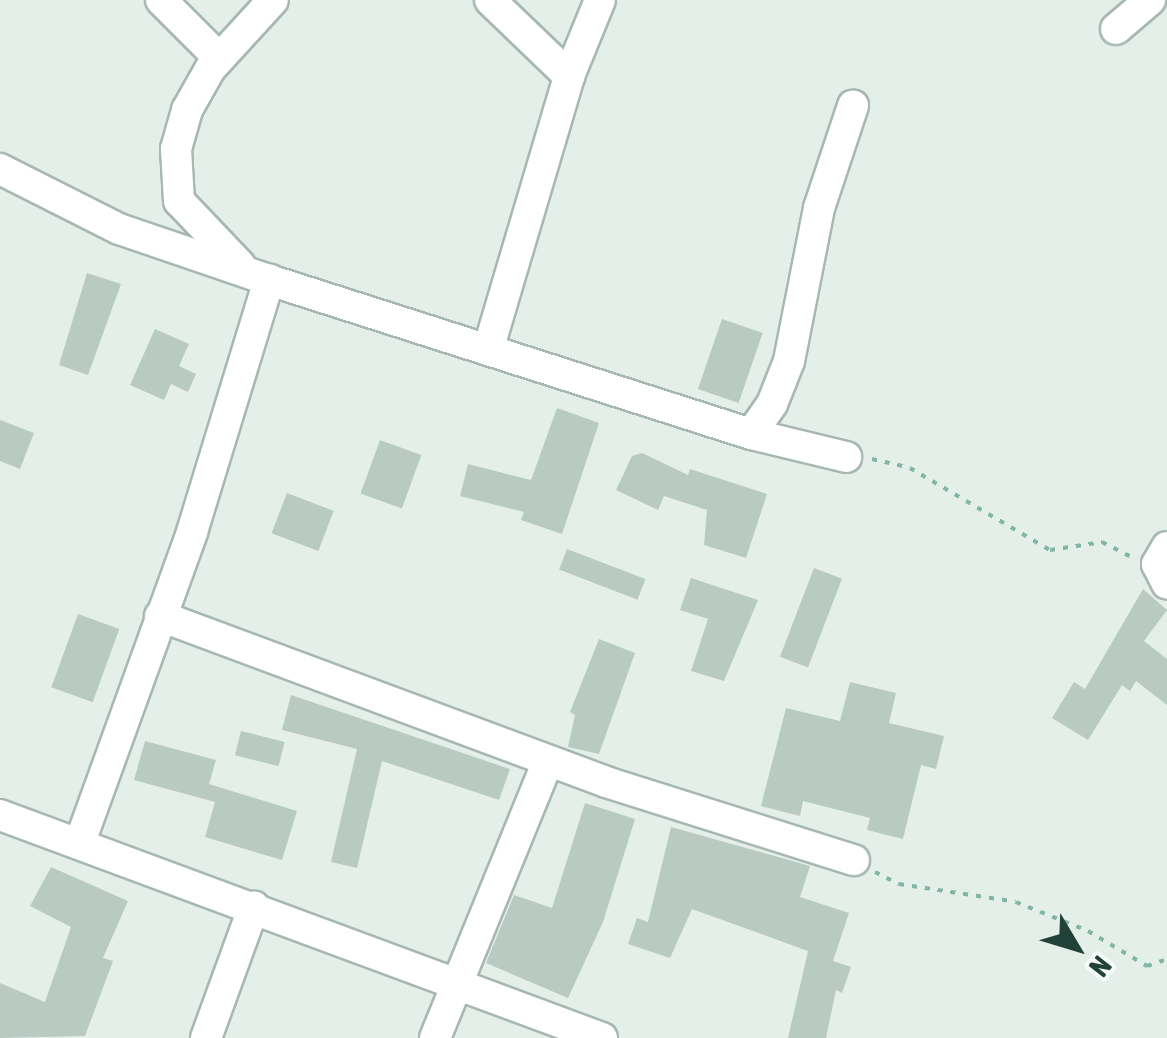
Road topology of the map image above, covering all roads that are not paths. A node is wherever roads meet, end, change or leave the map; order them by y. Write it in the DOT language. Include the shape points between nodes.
graph roads {
  1 [pos="162,0"];
  2 [pos="273,0"];
  3 [pos="490,0"];
  4 [pos="600,0"];
  5 [pos="1150,0"];
  6 [pos="1116,29"];
  7 [pos="218,58"];
  8 [pos="570,76"];
  9 [pos="852,106"];
  10 [pos="0,169"];
  11 [pos="258,275"];
  12 [pos="488,350"];
  13 [pos="751,434"];
  14 [pos="846,457"];
  15 [pos="160,616"];
  16 [pos="548,761"];
  17 [pos="0,815"];
  18 [pos="80,842"];
  19 [pos="854,860"];
  20 [pos="254,906"];
  21 [pos="454,983"];
  22 [pos="206,1038"];
  23 [pos="436,1038"];
  24 [pos="602,1038"];
  1 -- 7 [label="street"];
  2 -- 7 [label="street"];
  3 -- 8 [label="street"];
  4 -- 8 [label="street"];
  5 -- 6 [label="street"];
  7 -- 11 [label="street" via="187,110 174,187 190,218"];
  8 -- 12 [label="street"];
  9 -- 13 [label="street" via="818,208 789,361"];
  10 -- 11 [label="street" via="119,229"];
  11 -- 12 [label="street"];
  11 -- 15 [label="street"];
  12 -- 13 [label="street"];
  13 -- 14 [label="street"];
  15 -- 16 [label="street"];
  15 -- 18 [label="street"];
  16 -- 19 [label="street"];
  16 -- 21 [label="street"];
  17 -- 18 [label="street"];
  18 -- 20 [label="street"];
  20 -- 21 [label="street"];
  20 -- 22 [label="street"];
  21 -- 23 [label="street"];
  21 -- 24 [label="street"];
}
